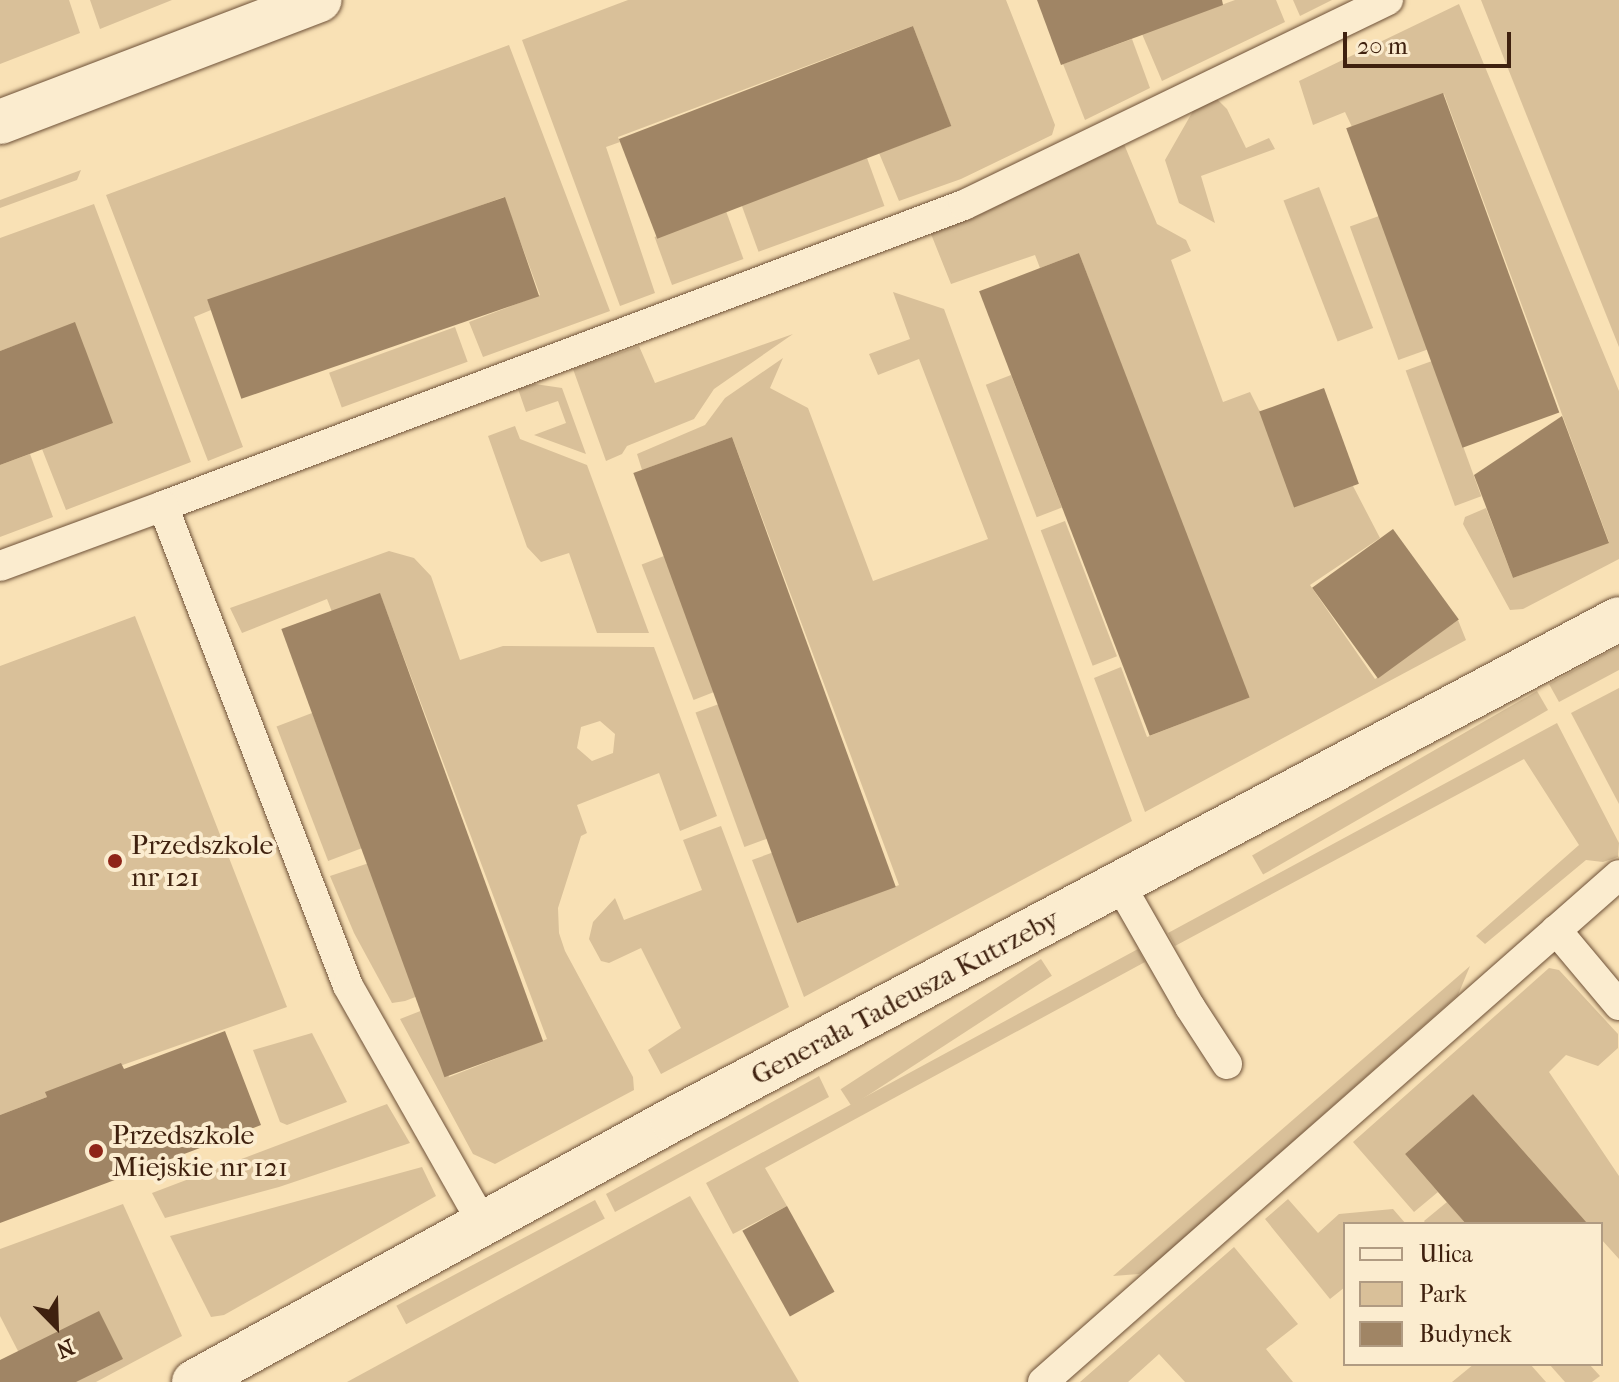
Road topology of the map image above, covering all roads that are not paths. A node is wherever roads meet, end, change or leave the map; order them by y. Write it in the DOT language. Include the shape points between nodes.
graph roads {
  1 [pos="320,0"];
  2 [pos="1388,0"];
  3 [pos="0,122"];
  4 [pos="163,506"];
  5 [pos="0,566"];
  6 [pos="1619,619"];
  7 [pos="1619,875"];
  8 [pos="1119,883"];
  9 [pos="1556,930"];
  10 [pos="1619,1005"];
  11 [pos="1227,1064"];
  12 [pos="483,1224"];
  13 [pos="194,1382"];
  14 [pos="1043,1382"];
  1 -- 3 [label="street"];
  2 -- 4 [label="lane" via="964,205"];
  4 -- 5 [label="lane"];
  4 -- 12 [label="lane" via="348,986"];
  6 -- 8 [label="street, Generała Tadeusza Kutrzeby"];
  7 -- 9 [label="lane"];
  8 -- 11 [label="lane"];
  8 -- 12 [label="street, Generała Tadeusza Kutrzeby"];
  9 -- 10 [label="lane"];
  9 -- 14 [label="lane"];
  12 -- 13 [label="street, Generała Tadeusza Kutrzeby"];
}
